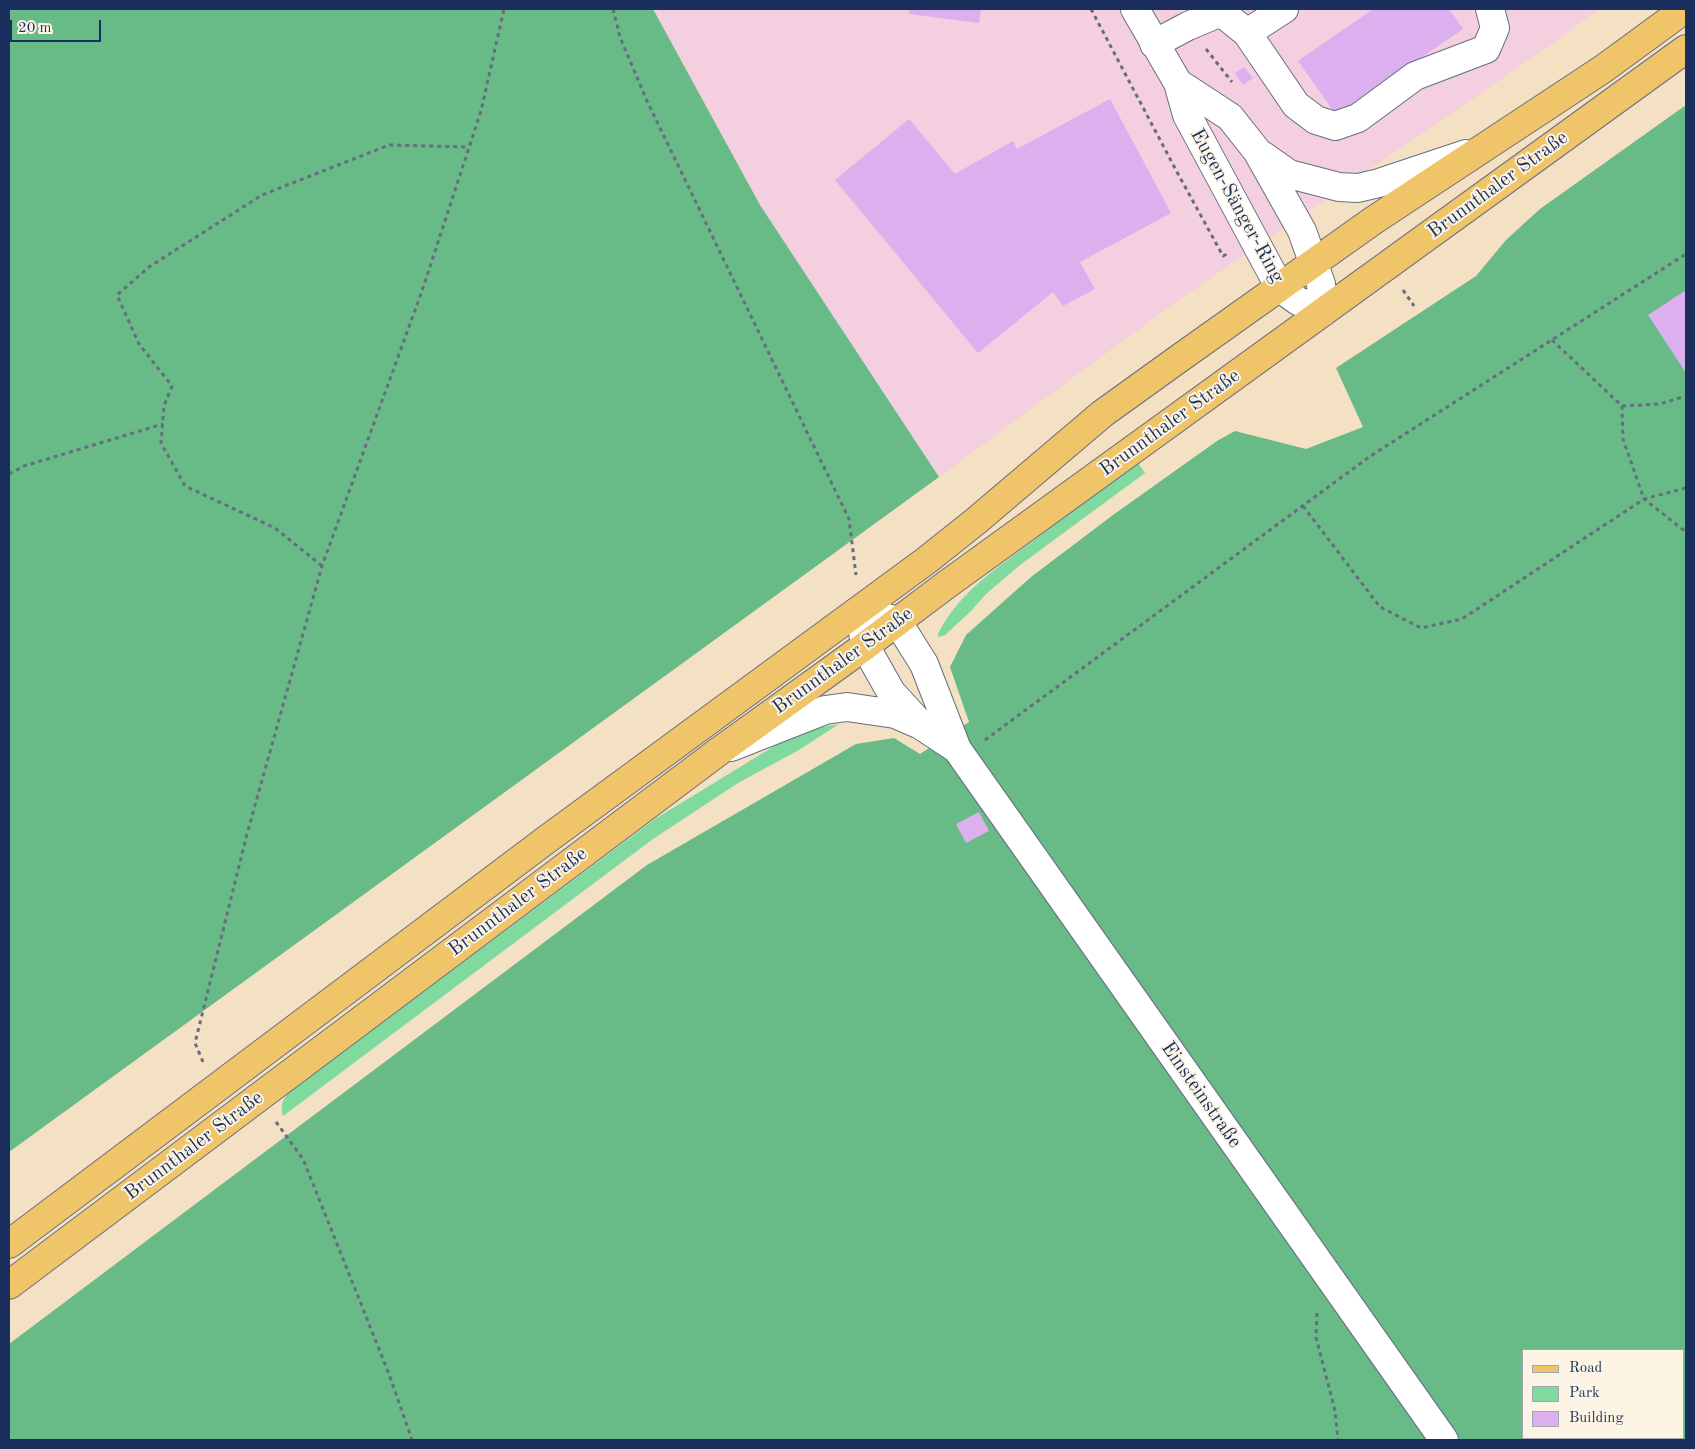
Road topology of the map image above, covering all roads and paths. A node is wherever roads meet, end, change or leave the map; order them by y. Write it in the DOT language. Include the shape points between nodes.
graph roads {
  1 [pos="504,9"];
  2 [pos="613,9"];
  3 [pos="1091,9"];
  4 [pos="1135,9"];
  5 [pos="1284,9"];
  6 [pos="1490,9"];
  7 [pos="1685,9"];
  8 [pos="1247,33"];
  9 [pos="1154,44"];
  10 [pos="1686,49"];
  11 [pos="1178,83"];
  12 [pos="469,147"];
  13 [pos="1484,148"];
  14 [pos="1257,151"];
  15 [pos="1686,254"];
  16 [pos="1223,256"];
  17 [pos="1314,262"];
  18 [pos="1280,288"];
  19 [pos="1323,312"];
  20 [pos="1552,340"];
  21 [pos="1686,396"];
  22 [pos="1622,406"];
  23 [pos="162,424"];
  24 [pos="9,474"];
  25 [pos="1686,488"];
  26 [pos="1644,498"];
  27 [pos="1303,506"];
  28 [pos="1686,532"];
  29 [pos="322,566"];
  30 [pos="860,610"];
  31 [pos="897,621"];
  32 [pos="865,646"];
  33 [pos="922,726"];
  34 [pos="718,752"];
  35 [pos="960,753"];
  36 [pos="195,1043"];
  37 [pos="282,1130"];
  38 [pos="9,1244"];
  39 [pos="9,1285"];
  40 [pos="1317,1309"];
  41 [pos="412,1440"];
  42 [pos="1338,1440"];
  43 [pos="1444,1440"];
  1 -- 12 [label="path" via="481,111"];
  2 -- 30 [label="path" via="620,37 647,101 849,519"];
  3 -- 16 [label="path"];
  4 -- 9 [label="street, Eugen-Sänger-Ring"];
  5 -- 8 [label="street"];
  6 -- 8 [label="street" via="1495,28 1486,49 1415,76 1358,118 1335,126 1316,120 1296,105"];
  7 -- 13 [label="main road, Brunnthaler Straße" via="1603,69"];
  8 -- 9 [label="street" via="1221,12"];
  9 -- 11 [label="street, Eugen-Sänger-Ring"];
  10 -- 19 [label="main road, Brunnthaler Straße"];
  11 -- 14 [label="street, Eugen-Sänger-Ring" via="1230,117"];
  11 -- 18 [label="street, Eugen-Sänger-Ring" via="1187,115"];
  12 -- 23 [label="path" via="389,145 262,195 149,266 117,295 139,344 172,386 164,406"];
  12 -- 29 [label="path" via="422,291"];
  13 -- 14 [label="street, Eugen-Sänger-Ring" via="1358,188 1339,187 1289,174"];
  13 -- 17 [label="main road, Brunnthaler Straße"];
  14 -- 17 [label="street, Eugen-Sänger-Ring" via="1302,231"];
  15 -- 20 [label="path"];
  17 -- 18 [label="main road, Brunnthaler Straße"];
  17 -- 19 [label="street, Eugen-Sänger-Ring" via="1321,284"];
  18 -- 19 [label="street, Eugen-Sänger-Ring" via="1298,301"];
  18 -- 30 [label="main road, Brunnthaler Straße" via="1102,414 976,522"];
  19 -- 31 [label="main road, Brunnthaler Straße"];
  20 -- 22 [label="path"];
  20 -- 27 [label="path" via="1369,457"];
  21 -- 22 [label="path" via="1660,404"];
  22 -- 26 [label="path" via="1623,439"];
  23 -- 24 [label="path" via="24,466"];
  23 -- 29 [label="path" via="161,443 185,486 275,528"];
  25 -- 26 [label="path"];
  26 -- 27 [label="path" via="1462,620 1421,628 1380,607"];
  26 -- 28 [label="path"];
  27 -- 35 [label="path"];
  29 -- 36 [label="path" via="247,834"];
  30 -- 31 [label="street"];
  30 -- 32 [label="street, Einsteinstraße"];
  30 -- 38 [label="main road, Brunnthaler Straße" via="546,840"];
  31 -- 32 [label="main road, Brunnthaler Straße"];
  31 -- 35 [label="street, Einsteinstraße" via="924,664"];
  32 -- 33 [label="street, Einsteinstraße" via="892,692"];
  32 -- 34 [label="main road, Brunnthaler Straße"];
  33 -- 34 [label="street, Einsteinstraße" via="895,714 847,707 825,710"];
  33 -- 35 [label="street, Einsteinstraße"];
  34 -- 39 [label="main road, Brunnthaler Straße"];
  35 -- 43 [label="street, Einsteinstraße"];
  37 -- 41 [label="path" via="303,1159 390,1374"];
  40 -- 42 [label="path" via="1316,1337"];
}
